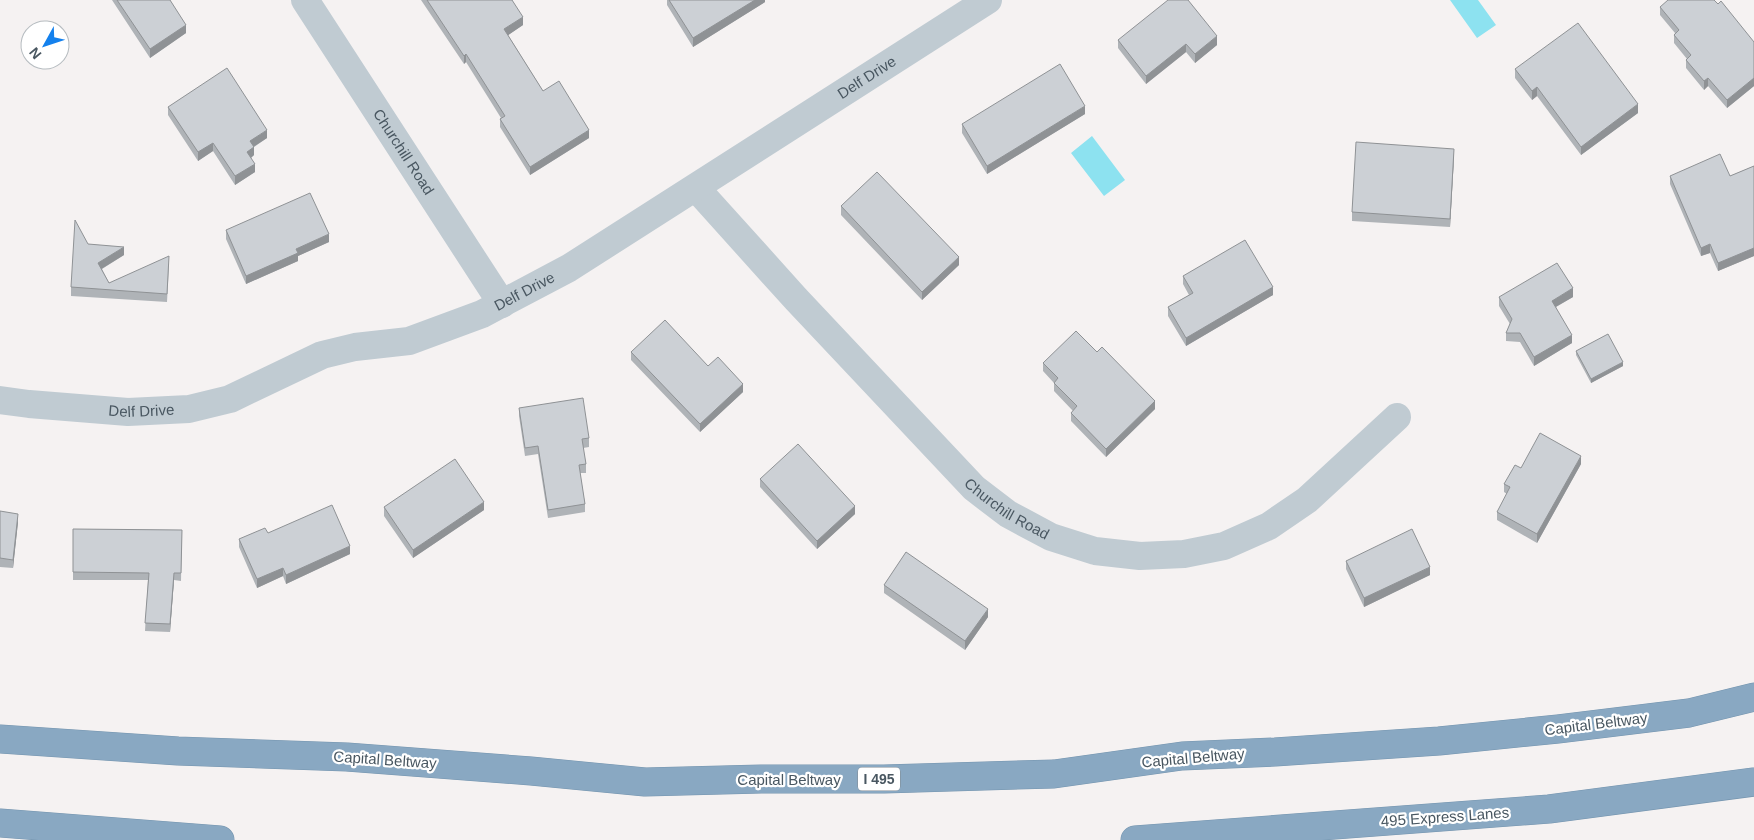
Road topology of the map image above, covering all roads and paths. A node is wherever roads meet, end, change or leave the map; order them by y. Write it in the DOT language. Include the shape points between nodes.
graph roads {
  1 [pos="305,0"];
  2 [pos="988,0"];
  3 [pos="696,188"];
  4 [pos="502,304"];
  5 [pos="0,400"];
  6 [pos="1397,417"];
  7 [pos="1754,697"];
  8 [pos="0,738"];
  9 [pos="1754,782"];
  10 [pos="0,823"];
  11 [pos="220,840"];
  12 [pos="1135,840"];
  1 -- 4 [label="street, Churchill Road"];
  2 -- 3 [label="street, Delf Drive"];
  3 -- 4 [label="street, Delf Drive" via="569,268"];
  3 -- 6 [label="street, Churchill Road" via="974,488 1008,514 1051,537 1095,550 1140,556 1184,554 1224,546 1269,526 1307,500"];
  4 -- 5 [label="street, Delf Drive" via="409,341 355,347 322,355 230,399 189,409 128,412"];
  7 -- 8 [label="highway, Capital Beltway / I 495" via="1689,713 1439,741 1182,756 1054,774 884,779 645,782 347,757 178,751"];
  9 -- 12 [label="highway, 495 Express Lanes" via="1549,809"];
  10 -- 11 [label="highway"];
}
